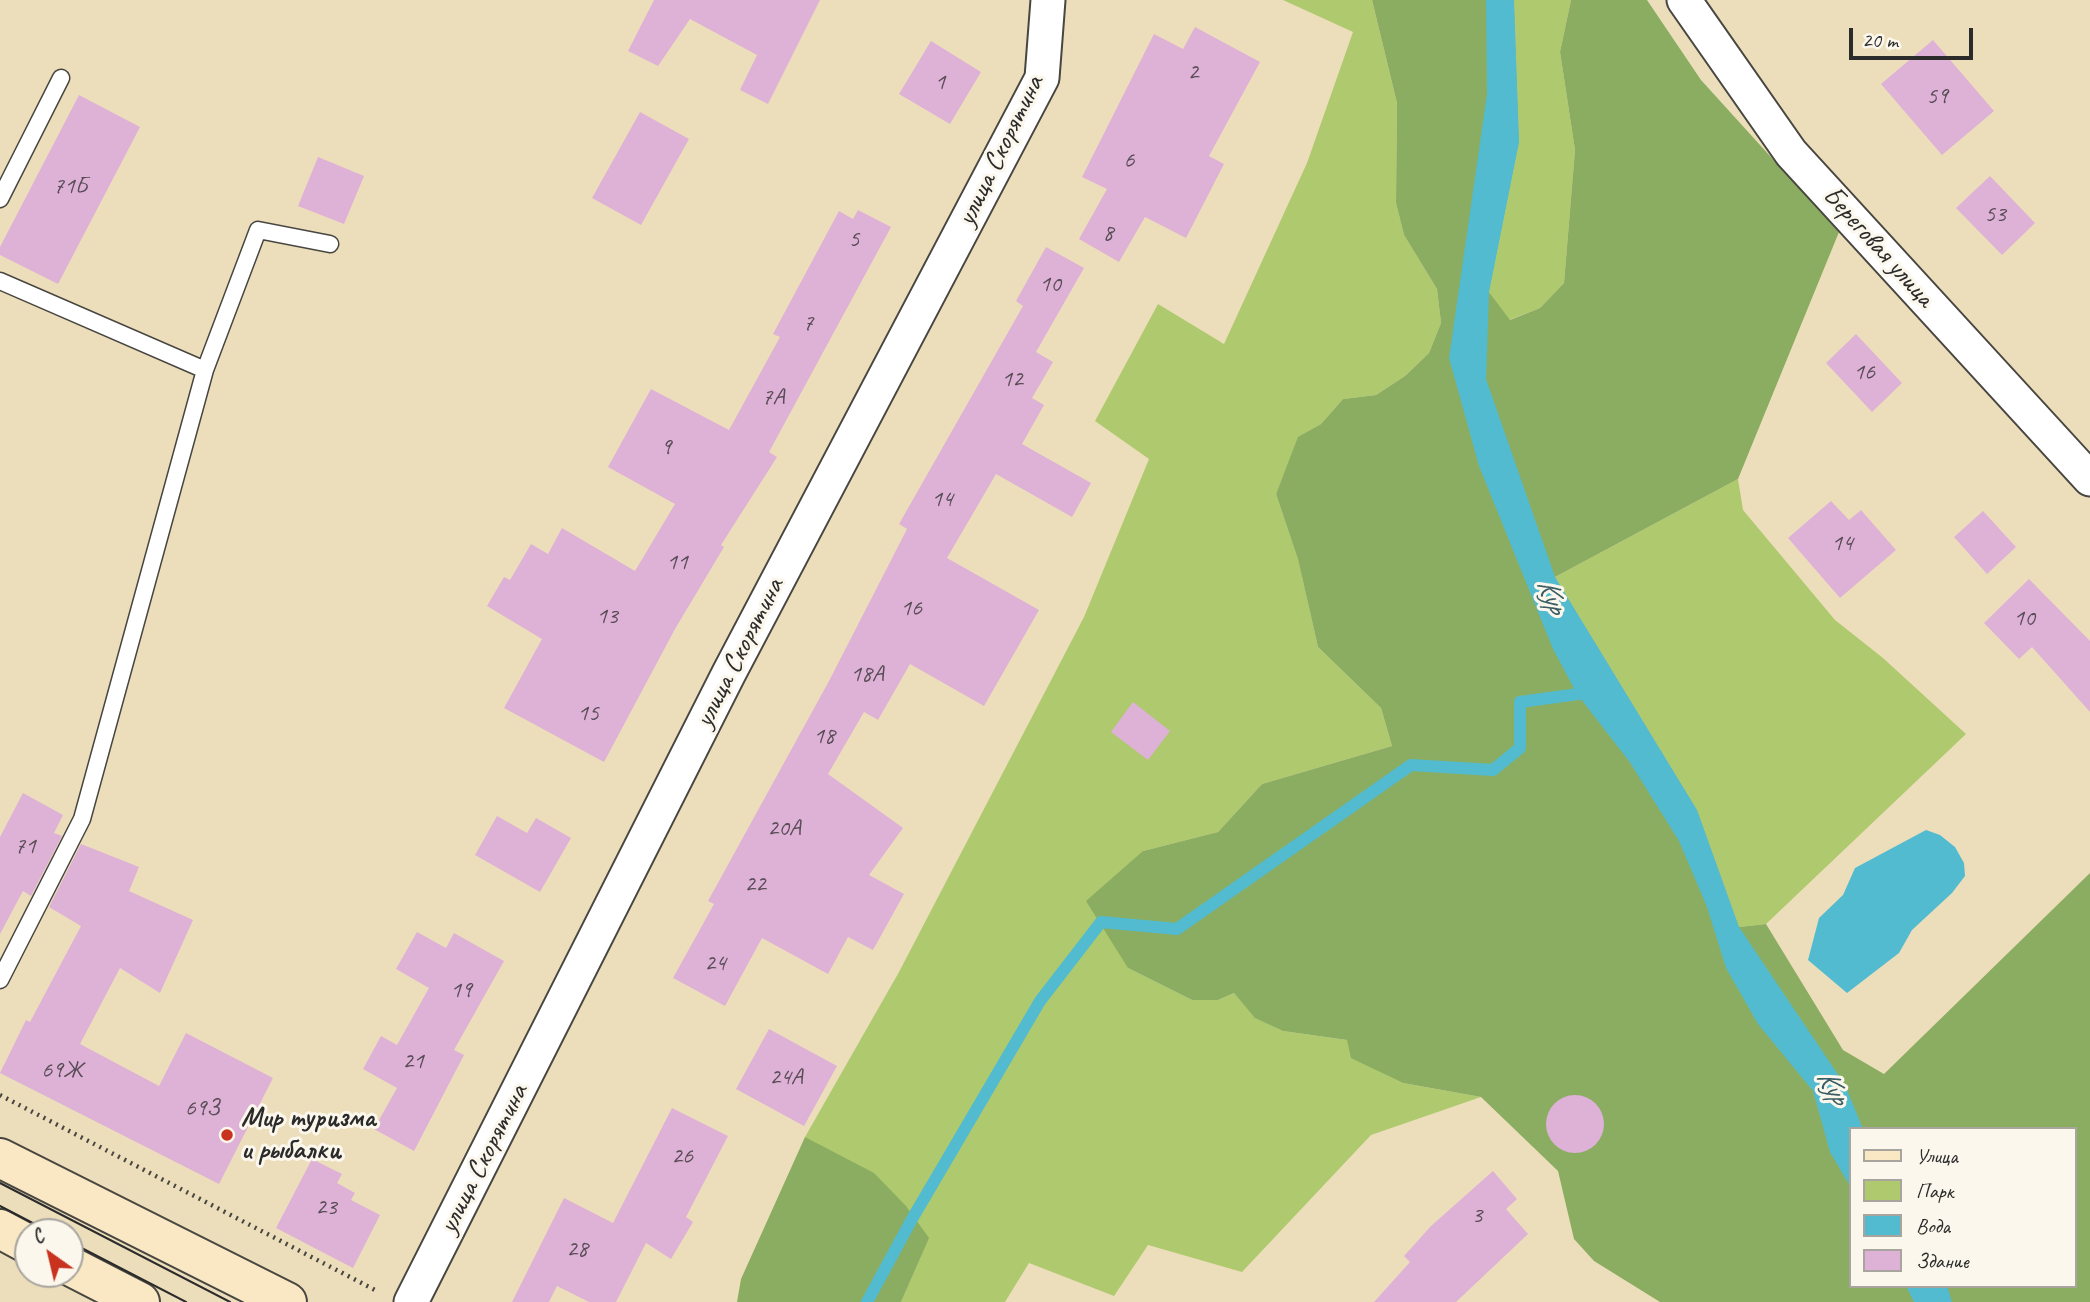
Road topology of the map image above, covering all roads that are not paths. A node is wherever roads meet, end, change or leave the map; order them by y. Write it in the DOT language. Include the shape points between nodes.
graph roads {
  1 [pos="1684,0"];
  2 [pos="1049,1"];
  3 [pos="61,78"];
  4 [pos="0,199"];
  5 [pos="330,244"];
  6 [pos="0,281"];
  7 [pos="205,370"];
  8 [pos="2090,479"];
  9 [pos="0,980"];
  10 [pos="0,1158"];
  11 [pos="84,1273"];
  12 [pos="398,1299"];
  13 [pos="140,1302"];
  14 [pos="287,1302"];
  1 -- 8 [label="street, Береговая улица" via="1791,153"];
  2 -- 12 [label="street, улица Скорятина" via="1042,78"];
  3 -- 4 [label="lane"];
  5 -- 7 [label="lane" via="258,230"];
  6 -- 7 [label="lane"];
  7 -- 9 [label="lane" via="82,819"];
  10 -- 14 [label="main road"];
  11 -- 13 [label="main road"];
}
